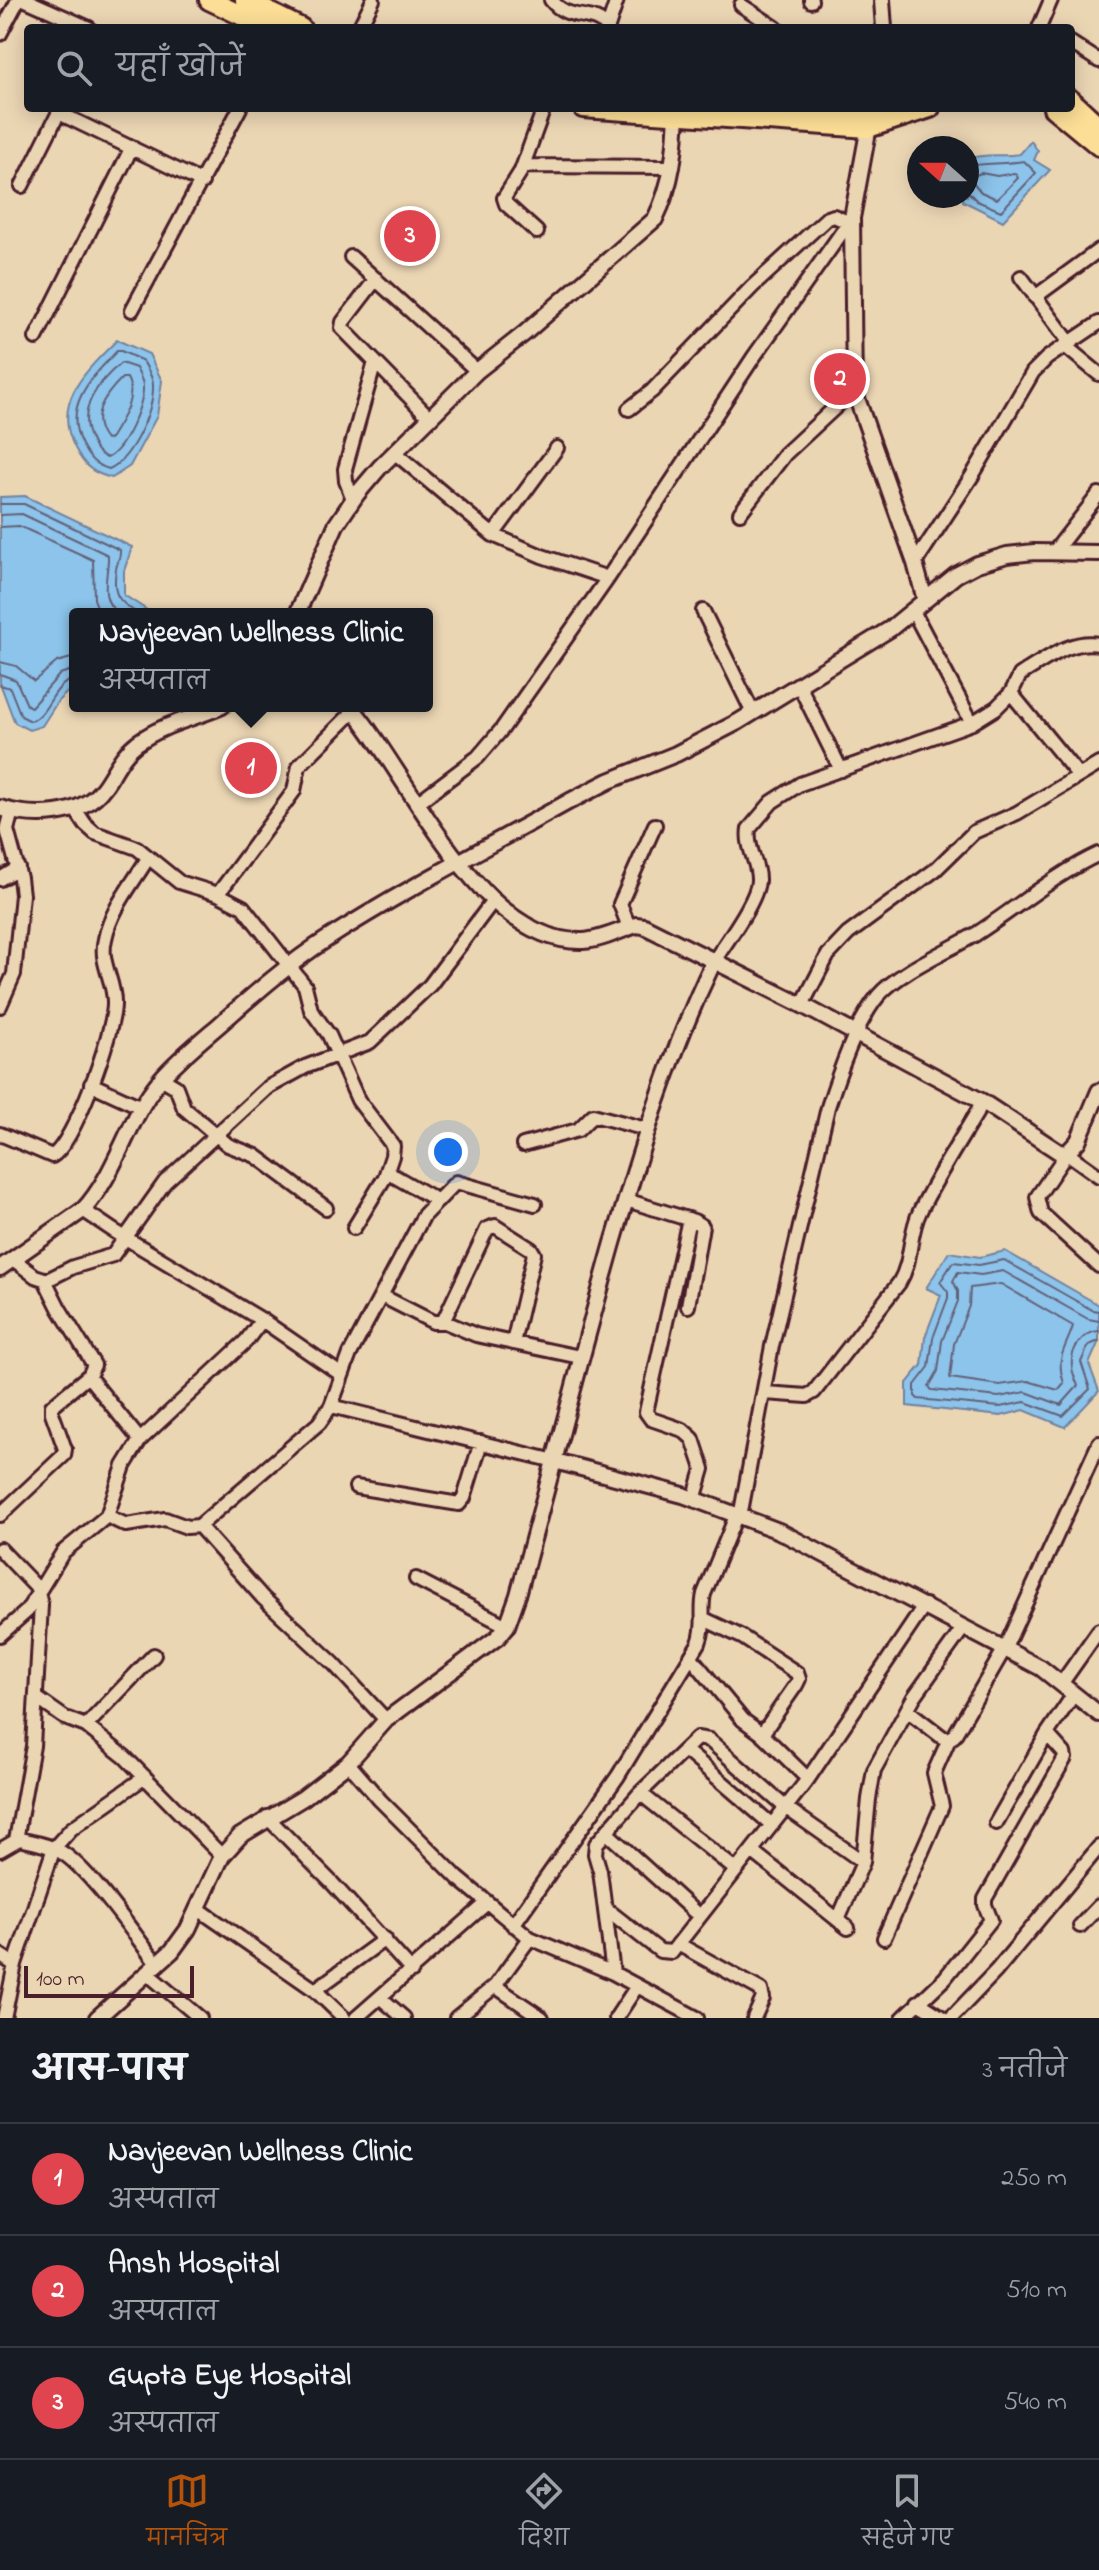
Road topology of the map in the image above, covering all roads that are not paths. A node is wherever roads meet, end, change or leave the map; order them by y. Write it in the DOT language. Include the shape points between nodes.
graph roads {
  1 [pos="18,0"];
  2 [pos="26,0"];
  3 [pos="209,0"];
  4 [pos="373,0"];
  5 [pos="551,0"];
  6 [pos="617,0"];
  7 [pos="882,0"];
  8 [pos="1051,0"];
  9 [pos="251,1"];
  10 [pos="741,5"];
  11 [pos="80,24"];
  12 [pos="260,24"];
  13 [pos="294,24"];
  14 [pos="361,24"];
  15 [pos="603,24"];
  16 [pos="609,24"];
  17 [pos="770,24"];
  18 [pos="884,24"];
  19 [pos="1044,24"];
  20 [pos="0,34"];
  21 [pos="1075,46"];
  22 [pos="1099,61"];
  23 [pos="1075,104"];
  24 [pos="59,112"];
  25 [pos="62,112"];
  26 [pos="238,112"];
  27 [pos="543,112"];
  28 [pos="676,112"];
  29 [pos="823,112"];
  30 [pos="844,112"];
  31 [pos="874,112"];
  32 [pos="918,112"];
  33 [pos="1058,112"];
  34 [pos="1099,126"];
  35 [pos="868,128"];
  36 [pos="1099,146"];
  37 [pos="132,147"];
  38 [pos="523,166"];
  39 [pos="673,167"];
  40 [pos="202,182"];
  41 [pos="22,186"];
  42 [pos="851,221"];
  43 [pos="537,232"];
  44 [pos="1099,250"];
  45 [pos="351,257"];
  46 [pos="1021,277"];
  47 [pos="376,279"];
  48 [pos="1035,297"];
  49 [pos="132,310"];
  50 [pos="1099,323"];
  51 [pos="36,338"];
  52 [pos="1068,345"];
  53 [pos="375,362"];
  54 [pos="477,371"];
  55 [pos="1099,374"];
  56 [pos="854,390"];
  57 [pos="629,409"];
  58 [pos="429,417"];
  59 [pos="557,448"];
  60 [pos="394,452"];
  61 [pos="1099,494"];
  62 [pos="353,499"];
  63 [pos="740,513"];
  64 [pos="493,535"];
  65 [pos="1054,552"];
  66 [pos="1099,553"];
  67 [pos="915,563"];
  68 [pos="608,578"];
  69 [pos="925,600"];
  70 [pos="300,608"];
  71 [pos="703,611"];
  72 [pos="913,611"];
  73 [pos="1099,644"];
  74 [pos="799,685"];
  75 [pos="1011,693"];
  76 [pos="204,712"];
  77 [pos="349,712"];
  78 [pos="354,712"];
  79 [pos="753,713"];
  80 [pos="972,723"];
  81 [pos="1099,764"];
  82 [pos="841,770"];
  83 [pos="1079,776"];
  84 [pos="417,803"];
  85 [pos="6,809"];
  86 [pos="75,809"];
  87 [pos="655,825"];
  88 [pos="1099,854"];
  89 [pos="148,858"];
  90 [pos="460,863"];
  91 [pos="18,868"];
  92 [pos="0,879"];
  93 [pos="218,894"];
  94 [pos="493,901"];
  95 [pos="629,927"];
  96 [pos="713,963"];
  97 [pos="290,965"];
  98 [pos="802,1005"];
  99 [pos="0,1006"];
  100 [pos="856,1036"];
  101 [pos="336,1054"];
  102 [pos="161,1078"];
  103 [pos="91,1084"];
  104 [pos="1099,1091"];
  105 [pos="983,1102"];
  106 [pos="141,1107"];
  107 [pos="646,1129"];
  108 [pos="216,1133"];
  109 [pos="4,1140"];
  110 [pos="523,1145"];
  111 [pos="1067,1153"];
  112 [pos="387,1172"];
  113 [pos="1099,1176"];
  114 [pos="626,1200"];
  115 [pos="438,1201"];
  116 [pos="535,1204"];
  117 [pos="326,1208"];
  118 [pos="83,1210"];
  119 [pos="689,1219"];
  120 [pos="354,1228"];
  121 [pos="127,1238"];
  122 [pos="6,1264"];
  123 [pos="1099,1266"];
  124 [pos="45,1280"];
  125 [pos="382,1296"];
  126 [pos="688,1306"];
  127 [pos="262,1320"];
  128 [pos="443,1322"];
  129 [pos="513,1343"];
  130 [pos="580,1357"];
  131 [pos="342,1375"];
  132 [pos="89,1376"];
  133 [pos="765,1393"];
  134 [pos="331,1406"];
  135 [pos="140,1440"];
  136 [pos="481,1442"];
  137 [pos="1099,1443"];
  138 [pos="555,1461"];
  139 [pos="356,1487"];
  140 [pos="694,1500"];
  141 [pos="0,1515"];
  142 [pos="107,1516"];
  143 [pos="738,1517"];
  144 [pos="199,1526"];
  145 [pos="0,1549"];
  146 [pos="416,1579"];
  147 [pos="40,1591"];
  148 [pos="925,1605"];
  149 [pos="704,1619"];
  150 [pos="507,1626"];
  151 [pos="964,1627"];
  152 [pos="1099,1630"];
  153 [pos="0,1635"];
  154 [pos="1005,1648"];
  155 [pos="154,1655"];
  156 [pos="691,1657"];
  157 [pos="1061,1684"];
  158 [pos="1074,1694"];
  159 [pos="38,1699"];
  160 [pos="907,1710"];
  161 [pos="1099,1714"];
  162 [pos="386,1720"];
  163 [pos="86,1726"];
  164 [pos="762,1734"];
  165 [pos="1047,1734"];
  166 [pos="949,1739"];
  167 [pos="685,1750"];
  168 [pos="348,1763"];
  169 [pos="145,1777"];
  170 [pos="808,1779"];
  171 [pos="640,1793"];
  172 [pos="785,1807"];
  173 [pos="267,1817"];
  174 [pos="996,1823"];
  175 [pos="772,1825"];
  176 [pos="606,1832"];
  177 [pos="16,1840"];
  178 [pos="1099,1847"];
  179 [pos="54,1848"];
  180 [pos="0,1850"];
  181 [pos="752,1851"];
  182 [pos="222,1856"];
  183 [pos="863,1862"];
  184 [pos="736,1870"];
  185 [pos="487,1903"];
  186 [pos="1099,1906"];
  187 [pos="197,1908"];
  188 [pos="605,1908"];
  189 [pos="699,1916"];
  190 [pos="513,1925"];
  191 [pos="1080,1926"];
  192 [pos="530,1938"];
  193 [pos="884,1938"];
  194 [pos="385,1939"];
  195 [pos="678,1944"];
  196 [pos="0,1955"];
  197 [pos="15,1965"];
  198 [pos="153,1970"];
  199 [pos="412,1971"];
  200 [pos="613,1973"];
  201 [pos="495,1986"];
  202 [pos="637,1986"];
  203 [pos="315,1990"];
  204 [pos="381,1998"];
  205 [pos="918,2002"];
  206 [pos="689,2016"];
  207 [pos="4,2018"];
  208 [pos="97,2018"];
  209 [pos="200,2018"];
  210 [pos="344,2018"];
  211 [pos="356,2018"];
  212 [pos="404,2018"];
  213 [pos="456,2018"];
  214 [pos="542,2018"];
  215 [pos="616,2018"];
  216 [pos="754,2018"];
  217 [pos="903,2018"];
  218 [pos="943,2018"];
  219 [pos="951,2018"];
  1 -- 20 [label="street"];
  2 -- 11 [label="street"];
  3 -- 12 [label="main road"];
  4 -- 14 [label="street"];
  5 -- 15 [label="street" via="563,12"];
  6 -- 16 [label="street"];
  7 -- 18 [label="street"];
  8 -- 19 [label="street"];
  9 -- 13 [label="main road"];
  10 -- 17 [label="street"];
  21 -- 22 [label="street"];
  23 -- 34 [label="main road"];
  24 -- 41 [label="street"];
  25 -- 37 [label="street"];
  26 -- 40 [label="street"];
  27 -- 38 [label="street"];
  28 -- 35 [label="main road"];
  28 -- 39 [label="street"];
  29 -- 30 [label="main road"];
  31 -- 35 [label="street"];
  32 -- 35 [label="main road"];
  33 -- 36 [label="main road"];
  35 -- 42 [label="street"];
  37 -- 40 [label="street"];
  37 -- 51 [label="street"];
  38 -- 39 [label="street"];
  38 -- 43 [label="street" via="504,201"];
  39 -- 54 [label="street" via="664,201 649,226"];
  40 -- 49 [label="street"];
  42 -- 56 [label="street"];
  42 -- 57 [label="street" via="827,218"];
  42 -- 68 [label="street"];
  44 -- 48 [label="street"];
  45 -- 47 [label="street"];
  46 -- 48 [label="street"];
  47 -- 53 [label="street" via="341,325"];
  47 -- 54 [label="street"];
  48 -- 52 [label="street"];
  50 -- 52 [label="street"];
  52 -- 55 [label="street"];
  52 -- 67 [label="street" via="1033,372"];
  53 -- 58 [label="street"];
  53 -- 62 [label="street" via="345,469"];
  54 -- 58 [label="street"];
  56 -- 63 [label="street" via="785,454"];
  56 -- 67 [label="street"];
  58 -- 60 [label="street"];
  59 -- 64 [label="street"];
  60 -- 62 [label="street"];
  60 -- 64 [label="street"];
  61 -- 65 [label="street"];
  62 -- 70 [label="street"];
  64 -- 68 [label="street"];
  65 -- 66 [label="street"];
  65 -- 69 [label="street" via="1007,555 977,564"];
  67 -- 69 [label="street"];
  68 -- 84 [label="street" via="489,746"];
  69 -- 72 [label="street"];
  71 -- 79 [label="street"];
  72 -- 74 [label="street"];
  72 -- 80 [label="street"];
  73 -- 75 [label="street" via="1065,649 1020,675"];
  74 -- 79 [label="street"];
  74 -- 82 [label="street"];
  75 -- 80 [label="street"];
  75 -- 83 [label="street"];
  76 -- 86 [label="street" via="137,743 98,795"];
  77 -- 93 [label="street" via="299,766 294,791"];
  78 -- 84 [label="street"];
  79 -- 90 [label="street" via="596,788"];
  80 -- 82 [label="street"];
  81 -- 83 [label="street"];
  82 -- 96 [label="street" via="786,792 751,825 749,841 759,880"];
  83 -- 98 [label="street" via="974,832 935,870 848,934 828,955"];
  84 -- 90 [label="street"];
  85 -- 86 [label="street" via="32,814"];
  85 -- 91 [label="street"];
  86 -- 89 [label="street" via="91,830 137,848"];
  87 -- 95 [label="street" via="620,904"];
  88 -- 100 [label="street" via="889,985"];
  89 -- 93 [label="street" via="179,882"];
  89 -- 103 [label="street" via="105,936 103,961 113,1016"];
  90 -- 94 [label="street"];
  90 -- 97 [label="street"];
  91 -- 92 [label="street"];
  91 -- 99 [label="street" via="22,889 15,970"];
  93 -- 97 [label="street" via="243,907"];
  94 -- 95 [label="street" via="533,929 562,938 592,940"];
  94 -- 101 [label="street" via="425,990 370,1042"];
  95 -- 96 [label="street" via="644,926"];
  96 -- 98 [label="street"];
  96 -- 107 [label="street"];
  97 -- 101 [label="street"];
  97 -- 102 [label="street"];
  98 -- 100 [label="street"];
  100 -- 105 [label="street"];
  100 -- 133 [label="street" via="821,1137"];
  101 -- 108 [label="street" via="279,1080"];
  101 -- 112 [label="street" via="358,1100 393,1146"];
  102 -- 106 [label="street"];
  102 -- 108 [label="street" via="176,1087 184,1108"];
  103 -- 106 [label="street"];
  103 -- 109 [label="street" via="55,1155"];
  104 -- 111 [label="street" via="1078,1141"];
  105 -- 111 [label="street"];
  105 -- 133 [label="street" via="919,1212 899,1283 814,1392"];
  106 -- 118 [label="street" via="108,1176"];
  107 -- 110 [label="street" via="593,1115 578,1130"];
  107 -- 114 [label="street"];
  108 -- 117 [label="street"];
  108 -- 121 [label="street" via="165,1182"];
  111 -- 113 [label="street"];
  111 -- 123 [label="street" via="1044,1184 1037,1204"];
  112 -- 115 [label="street"];
  112 -- 120 [label="street"];
  114 -- 119 [label="street"];
  114 -- 130 [label="street"];
  115 -- 116 [label="street" via="456,1182"];
  115 -- 125 [label="street" via="424,1215"];
  118 -- 121 [label="street"];
  118 -- 122 [label="street"];
  119 -- 126 [label="street" via="703,1232"];
  119 -- 140 [label="street" via="646,1412 693,1439 703,1469"];
  121 -- 124 [label="street" via="109,1258"];
  121 -- 127 [label="street"];
  122 -- 124 [label="street"];
  124 -- 132 [label="street" via="94,1365"];
  125 -- 128 [label="street" via="430,1322"];
  125 -- 131 [label="street"];
  127 -- 131 [label="street"];
  127 -- 135 [label="street"];
  128 -- 129 [label="street"];
  128 -- 129 [label="street" via="487,1229 495,1226 534,1254"];
  129 -- 130 [label="street"];
  130 -- 138 [label="street"];
  131 -- 134 [label="street"];
  132 -- 135 [label="street"];
  132 -- 141 [label="street" via="52,1406 64,1455"];
  133 -- 143 [label="street"];
  134 -- 136 [label="street"];
  134 -- 144 [label="street" via="319,1423"];
  135 -- 142 [label="street" via="124,1466"];
  136 -- 138 [label="street"];
  136 -- 139 [label="street" via="459,1504"];
  137 -- 154 [label="street"];
  138 -- 140 [label="street"];
  138 -- 150 [label="street"];
  140 -- 143 [label="street"];
  142 -- 144 [label="street" via="126,1525 165,1519"];
  142 -- 147 [label="street" via="63,1552"];
  143 -- 148 [label="street" via="779,1531"];
  143 -- 149 [label="street" via="704,1594"];
  144 -- 162 [label="street"];
  145 -- 147 [label="street"];
  146 -- 150 [label="street"];
  147 -- 153 [label="street"];
  147 -- 159 [label="street"];
  148 -- 151 [label="street"];
  148 -- 170 [label="street"];
  149 -- 156 [label="street"];
  149 -- 164 [label="street" via="797,1673 796,1685"];
  150 -- 162 [label="street"];
  151 -- 154 [label="street"];
  151 -- 160 [label="street"];
  152 -- 157 [label="street"];
  154 -- 157 [label="street"];
  154 -- 166 [label="street"];
  155 -- 163 [label="street"];
  156 -- 164 [label="street" via="743,1720"];
  156 -- 190 [label="street" via="618,1776"];
  157 -- 158 [label="street"];
  158 -- 161 [label="street"];
  158 -- 165 [label="street"];
  159 -- 163 [label="street"];
  159 -- 177 [label="street"];
  160 -- 166 [label="street"];
  160 -- 183 [label="street" via="874,1770"];
  162 -- 168 [label="street"];
  163 -- 169 [label="street"];
  164 -- 170 [label="street"];
  165 -- 174 [label="street"];
  165 -- 205 [label="street" via="1065,1758 985,1899 991,1920 952,1970"];
  166 -- 193 [label="street" via="934,1773 942,1806"];
  167 -- 171 [label="street"];
  167 -- 172 [label="street" via="697,1738 709,1740"];
  167 -- 175 [label="street"];
  168 -- 173 [label="street" via="303,1798"];
  168 -- 185 [label="street"];
  169 -- 179 [label="street" via="71,1829"];
  169 -- 182 [label="street"];
  170 -- 172 [label="street"];
  171 -- 176 [label="street"];
  171 -- 184 [label="street"];
  172 -- 175 [label="street"];
  172 -- 183 [label="street"];
  173 -- 182 [label="street"];
  173 -- 194 [label="street"];
  175 -- 181 [label="street"];
  176 -- 188 [label="street" via="594,1850"];
  176 -- 189 [label="street"];
  177 -- 179 [label="street"];
  177 -- 180 [label="street"];
  178 -- 219 [label="street"];
  179 -- 197 [label="street"];
  179 -- 198 [label="street" via="93,1883"];
  181 -- 183 [label="street" via="843,1924"];
  181 -- 184 [label="street"];
  182 -- 187 [label="street"];
  184 -- 189 [label="street"];
  185 -- 190 [label="street"];
  185 -- 199 [label="street"];
  186 -- 191 [label="street"];
  187 -- 198 [label="street" via="181,1940"];
  187 -- 203 [label="street"];
  188 -- 195 [label="street" via="660,1951 672,1952"];
  188 -- 200 [label="street"];
  189 -- 195 [label="street"];
  190 -- 192 [label="street"];
  192 -- 200 [label="street"];
  192 -- 201 [label="street"];
  194 -- 199 [label="street"];
  194 -- 203 [label="street"];
  195 -- 216 [label="street" via="761,1990"];
  196 -- 197 [label="street"];
  197 -- 207 [label="street"];
  198 -- 208 [label="street"];
  198 -- 209 [label="street"];
  199 -- 204 [label="street"];
  200 -- 202 [label="street"];
  201 -- 213 [label="street"];
  201 -- 214 [label="street"];
  202 -- 206 [label="street"];
  202 -- 215 [label="street"];
  203 -- 210 [label="street"];
  204 -- 211 [label="street"];
  204 -- 212 [label="street"];
  205 -- 217 [label="street"];
  205 -- 218 [label="street"];
}
